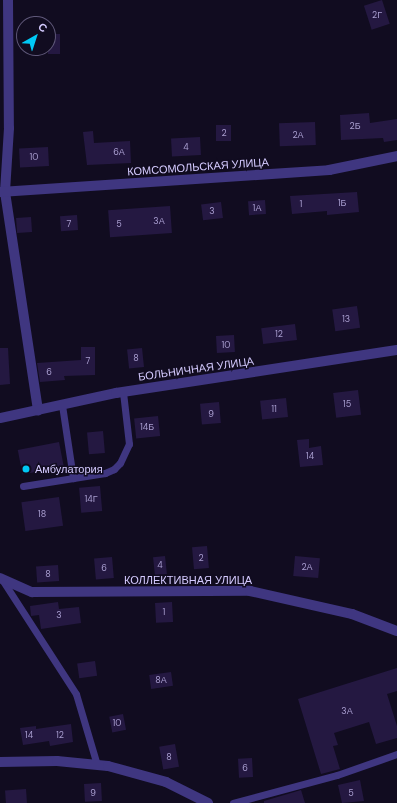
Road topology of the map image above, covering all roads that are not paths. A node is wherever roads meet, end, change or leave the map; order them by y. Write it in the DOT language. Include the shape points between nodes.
graph roads {
  1 [pos="8,0"];
  2 [pos="397,156"];
  3 [pos="2,192"];
  4 [pos="397,350"];
  5 [pos="123,392"];
  6 [pos="62,405"];
  7 [pos="38,411"];
  8 [pos="0,418"];
  9 [pos="73,478"];
  10 [pos="23,486"];
  11 [pos="1,578"];
  12 [pos="397,631"];
  13 [pos="397,754"];
  14 [pos="0,762"];
  15 [pos="97,765"];
  16 [pos="208,803"];
  17 [pos="234,803"];
  1 -- 3 [label="street" via="9,128"];
  2 -- 3 [label="street, КОМСОМОЛЬСКАЯ УЛИЦА" via="329,170"];
  3 -- 7 [label="street"];
  4 -- 5 [label="street, БОЛЬНИЧНАЯ УЛИЦА"];
  5 -- 6 [label="street, БОЛЬНИЧНАЯ УЛИЦА"];
  5 -- 9 [label="lane" via="129,444 120,463 105,473"];
  6 -- 7 [label="street, БОЛЬНИЧНАЯ УЛИЦА"];
  6 -- 9 [label="lane"];
  7 -- 8 [label="street, БОЛЬНИЧНАЯ УЛИЦА"];
  9 -- 10 [label="lane"];
  11 -- 12 [label="street, КОЛЛЕКТИВНАЯ УЛИЦА" via="32,592 250,591 352,614"];
  11 -- 15 [label="lane" via="76,694"];
  13 -- 17 [label="lane" via="337,775"];
  14 -- 15 [label="street" via="57,761"];
  15 -- 16 [label="street" via="166,782"];
}
